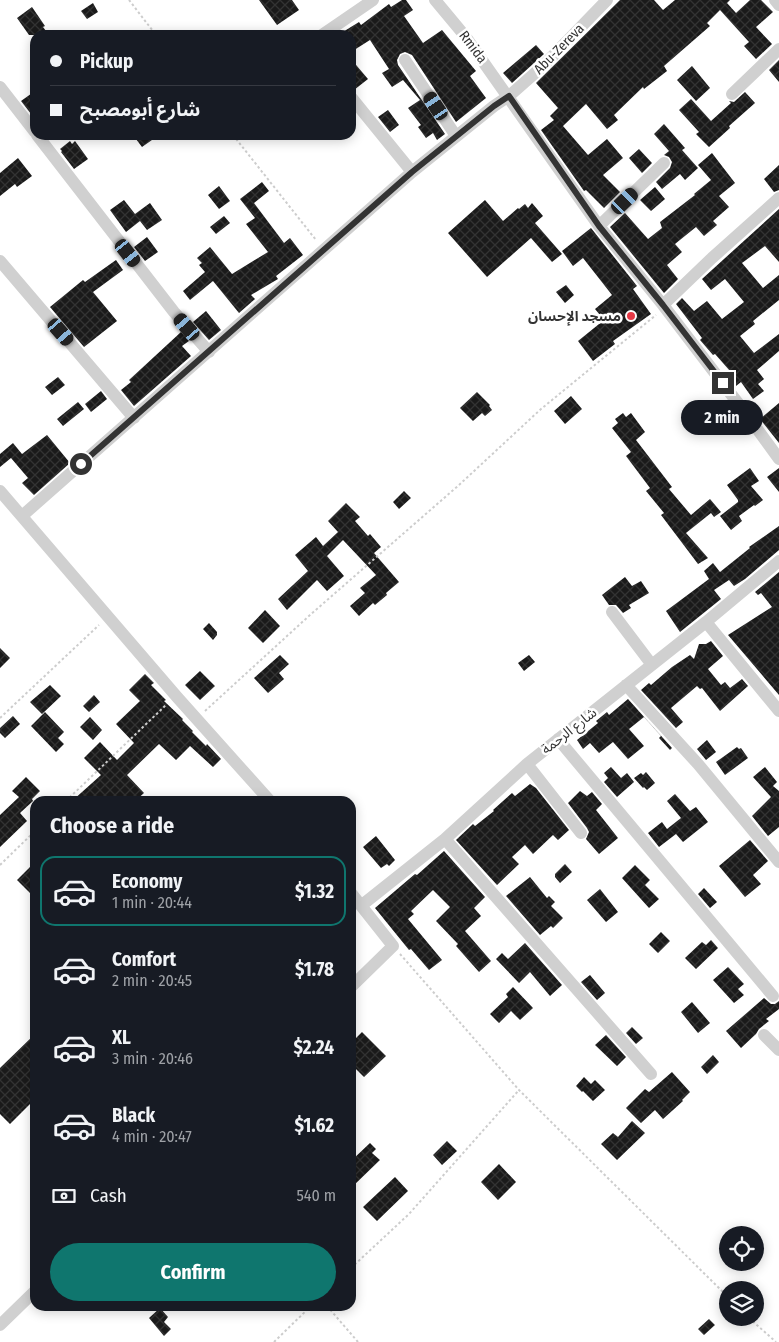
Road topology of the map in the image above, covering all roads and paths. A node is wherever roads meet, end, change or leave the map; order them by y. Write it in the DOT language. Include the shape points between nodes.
graph roads {
  1 [pos="129,0"];
  2 [pos="373,0"];
  3 [pos="435,0"];
  4 [pos="607,0"];
  5 [pos="775,0"];
  6 [pos="779,5"];
  7 [pos="152,30"];
  8 [pos="329,30"];
  9 [pos="779,49"];
  10 [pos="405,60"];
  11 [pos="0,87"];
  12 [pos="732,94"];
  13 [pos="509,96"];
  14 [pos="356,104"];
  15 [pos="30,126"];
  16 [pos="456,136"];
  17 [pos="41,140"];
  18 [pos="237,140"];
  19 [pos="664,163"];
  20 [pos="412,172"];
  21 [pos="779,198"];
  22 [pos="599,226"];
  23 [pos="324,250"];
  24 [pos="0,261"];
  25 [pos="663,305"];
  26 [pos="209,352"];
  27 [pos="134,418"];
  28 [pos="779,459"];
  29 [pos="0,491"];
  30 [pos="22,516"];
  31 [pos="779,561"];
  32 [pos="612,612"];
  33 [pos="108,616"];
  34 [pos="706,622"];
  35 [pos="652,665"];
  36 [pos="626,685"];
  37 [pos="176,695"];
  38 [pos="779,711"];
  39 [pos="0,718"];
  40 [pos="197,718"];
  41 [pos="558,739"];
  42 [pos="527,764"];
  43 [pos="71,796"];
  44 [pos="266,796"];
  45 [pos="581,833"];
  46 [pos="30,836"];
  47 [pos="445,839"];
  48 [pos="779,862"];
  49 [pos="0,865"];
  50 [pos="356,898"];
  51 [pos="362,904"];
  52 [pos="394,946"];
  53 [pos="356,982"];
  54 [pos="773,996"];
  55 [pos="764,1035"];
  56 [pos="779,1050"];
  57 [pos="651,1074"];
  58 [pos="519,1090"];
  59 [pos="356,1263"];
  60 [pos="719,1288"];
  61 [pos="30,1296"];
  62 [pos="305,1311"];
  63 [pos="331,1311"];
  64 [pos="0,1325"];
  65 [pos="758,1326"];
  66 [pos="274,1342"];
  67 [pos="358,1342"];
  68 [pos="776,1342"];
  1 -- 7 [label="path"];
  2 -- 8 [label="street"];
  3 -- 13 [label="street, Rmida"];
  4 -- 13 [label="street, Abu-Zereva"];
  5 -- 6 [label="street"];
  9 -- 12 [label="street"];
  10 -- 16 [label="street"];
  11 -- 15 [label="street"];
  13 -- 16 [label="street, Abu-Zereva"];
  13 -- 22 [label="street, Rmida"];
  14 -- 20 [label="street"];
  16 -- 20 [label="street, Abu-Zereva"];
  17 -- 26 [label="street" via="174,312"];
  18 -- 23 [label="path"];
  19 -- 22 [label="street"];
  20 -- 23 [label="street, Abu-Zereva"];
  21 -- 25 [label="street"];
  22 -- 25 [label="street, Rmida"];
  23 -- 26 [label="street, Abu-Zereva"];
  24 -- 27 [label="street"];
  25 -- 28 [label="street, Rmida"];
  25 -- 40 [label="path" via="656,315 541,409"];
  26 -- 27 [label="street, Abu-Zereva"];
  27 -- 30 [label="street, Abu-Zereva"];
  29 -- 30 [label="street"];
  30 -- 33 [label="street"];
  31 -- 34 [label="street, شارع الرحمة"];
  32 -- 35 [label="street"];
  33 -- 37 [label="street"];
  33 -- 39 [label="path"];
  34 -- 35 [label="street, شارع الرحمة"];
  34 -- 38 [label="street"];
  35 -- 36 [label="street, شارع الرحمة"];
  36 -- 41 [label="street, شارع الرحمة"];
  36 -- 48 [label="street" via="698,764"];
  37 -- 40 [label="street"];
  37 -- 43 [label="path"];
  40 -- 44 [label="street"];
  41 -- 42 [label="street, شارع الرحمة"];
  41 -- 54 [label="street"];
  42 -- 45 [label="street"];
  42 -- 47 [label="street, شارع الرحمة"];
  46 -- 49 [label="path"];
  47 -- 51 [label="street, شارع الرحمة"];
  47 -- 57 [label="street"];
  50 -- 51 [label="street"];
  51 -- 52 [label="street"];
  52 -- 53 [label="street"];
  52 -- 58 [label="path"];
  55 -- 56 [label="street"];
  58 -- 59 [label="path" via="409,1214"];
  58 -- 60 [label="path"];
  61 -- 64 [label="street"];
  62 -- 66 [label="path"];
  63 -- 67 [label="path"];
  65 -- 68 [label="path"];
}
